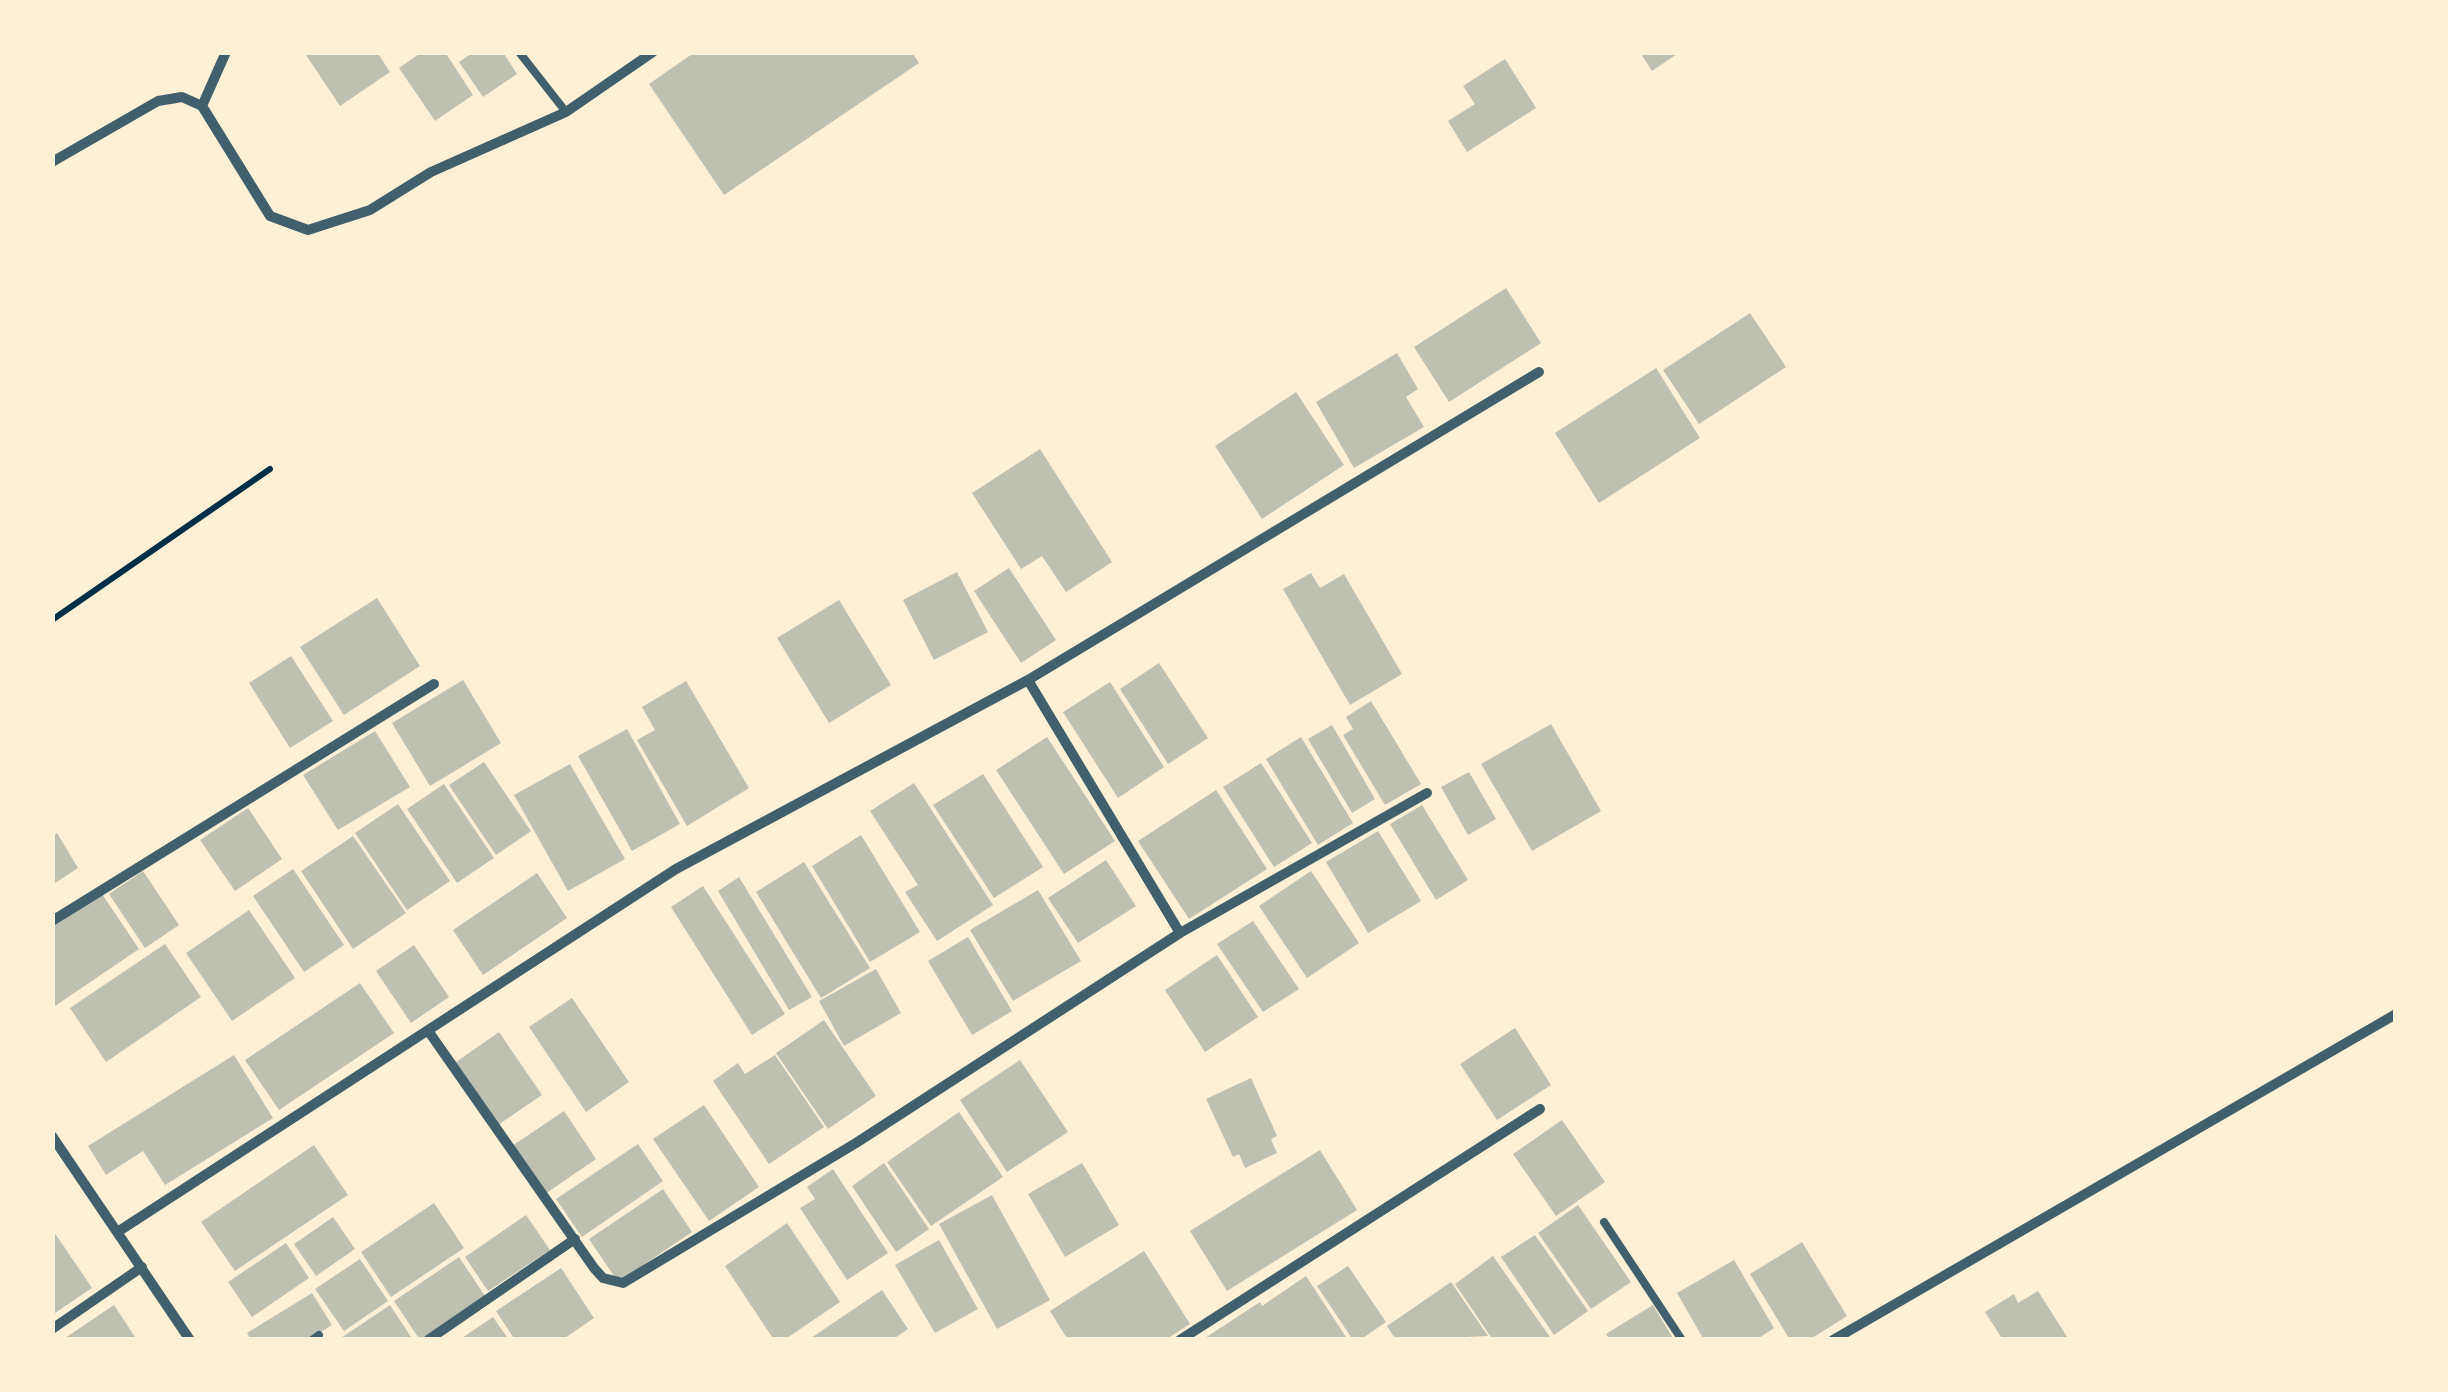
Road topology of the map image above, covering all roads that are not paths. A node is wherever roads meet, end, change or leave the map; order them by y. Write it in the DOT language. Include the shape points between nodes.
graph roads {
  1 [pos="226,52"];
  2 [pos="518,52"];
  3 [pos="653,52"];
  4 [pos="202,106"];
  5 [pos="566,112"];
  6 [pos="52,162"];
  7 [pos="1539,372"];
  8 [pos="1028,680"];
  9 [pos="434,684"];
  10 [pos="1428,792"];
  11 [pos="52,921"];
  12 [pos="1180,933"];
  13 [pos="2396,1014"];
  14 [pos="429,1032"];
  15 [pos="1540,1109"];
  16 [pos="52,1136"];
  17 [pos="1604,1222"];
  18 [pos="119,1231"];
  19 [pos="574,1240"];
  20 [pos="142,1267"];
  21 [pos="52,1329"];
  22 [pos="190,1340"];
  23 [pos="428,1340"];
  24 [pos="1180,1340"];
  25 [pos="1682,1340"];
  26 [pos="1833,1340"];
  1 -- 4 [label="street"];
  2 -- 5 [label="lane"];
  3 -- 5 [label="street"];
  4 -- 5 [label="street" via="270,216 308,230 370,210 431,172"];
  4 -- 6 [label="street" via="182,97 158,101"];
  7 -- 8 [label="street"];
  8 -- 12 [label="street"];
  8 -- 14 [label="street" via="676,868"];
  9 -- 11 [label="street"];
  10 -- 12 [label="street"];
  12 -- 19 [label="street" via="856,1143 624,1283 604,1278"];
  13 -- 26 [label="street"];
  14 -- 18 [label="street"];
  14 -- 19 [label="street"];
  15 -- 24 [label="street"];
  16 -- 18 [label="street"];
  17 -- 25 [label="lane"];
  18 -- 20 [label="street"];
  19 -- 23 [label="street"];
  20 -- 21 [label="street"];
  20 -- 22 [label="street"];
}
